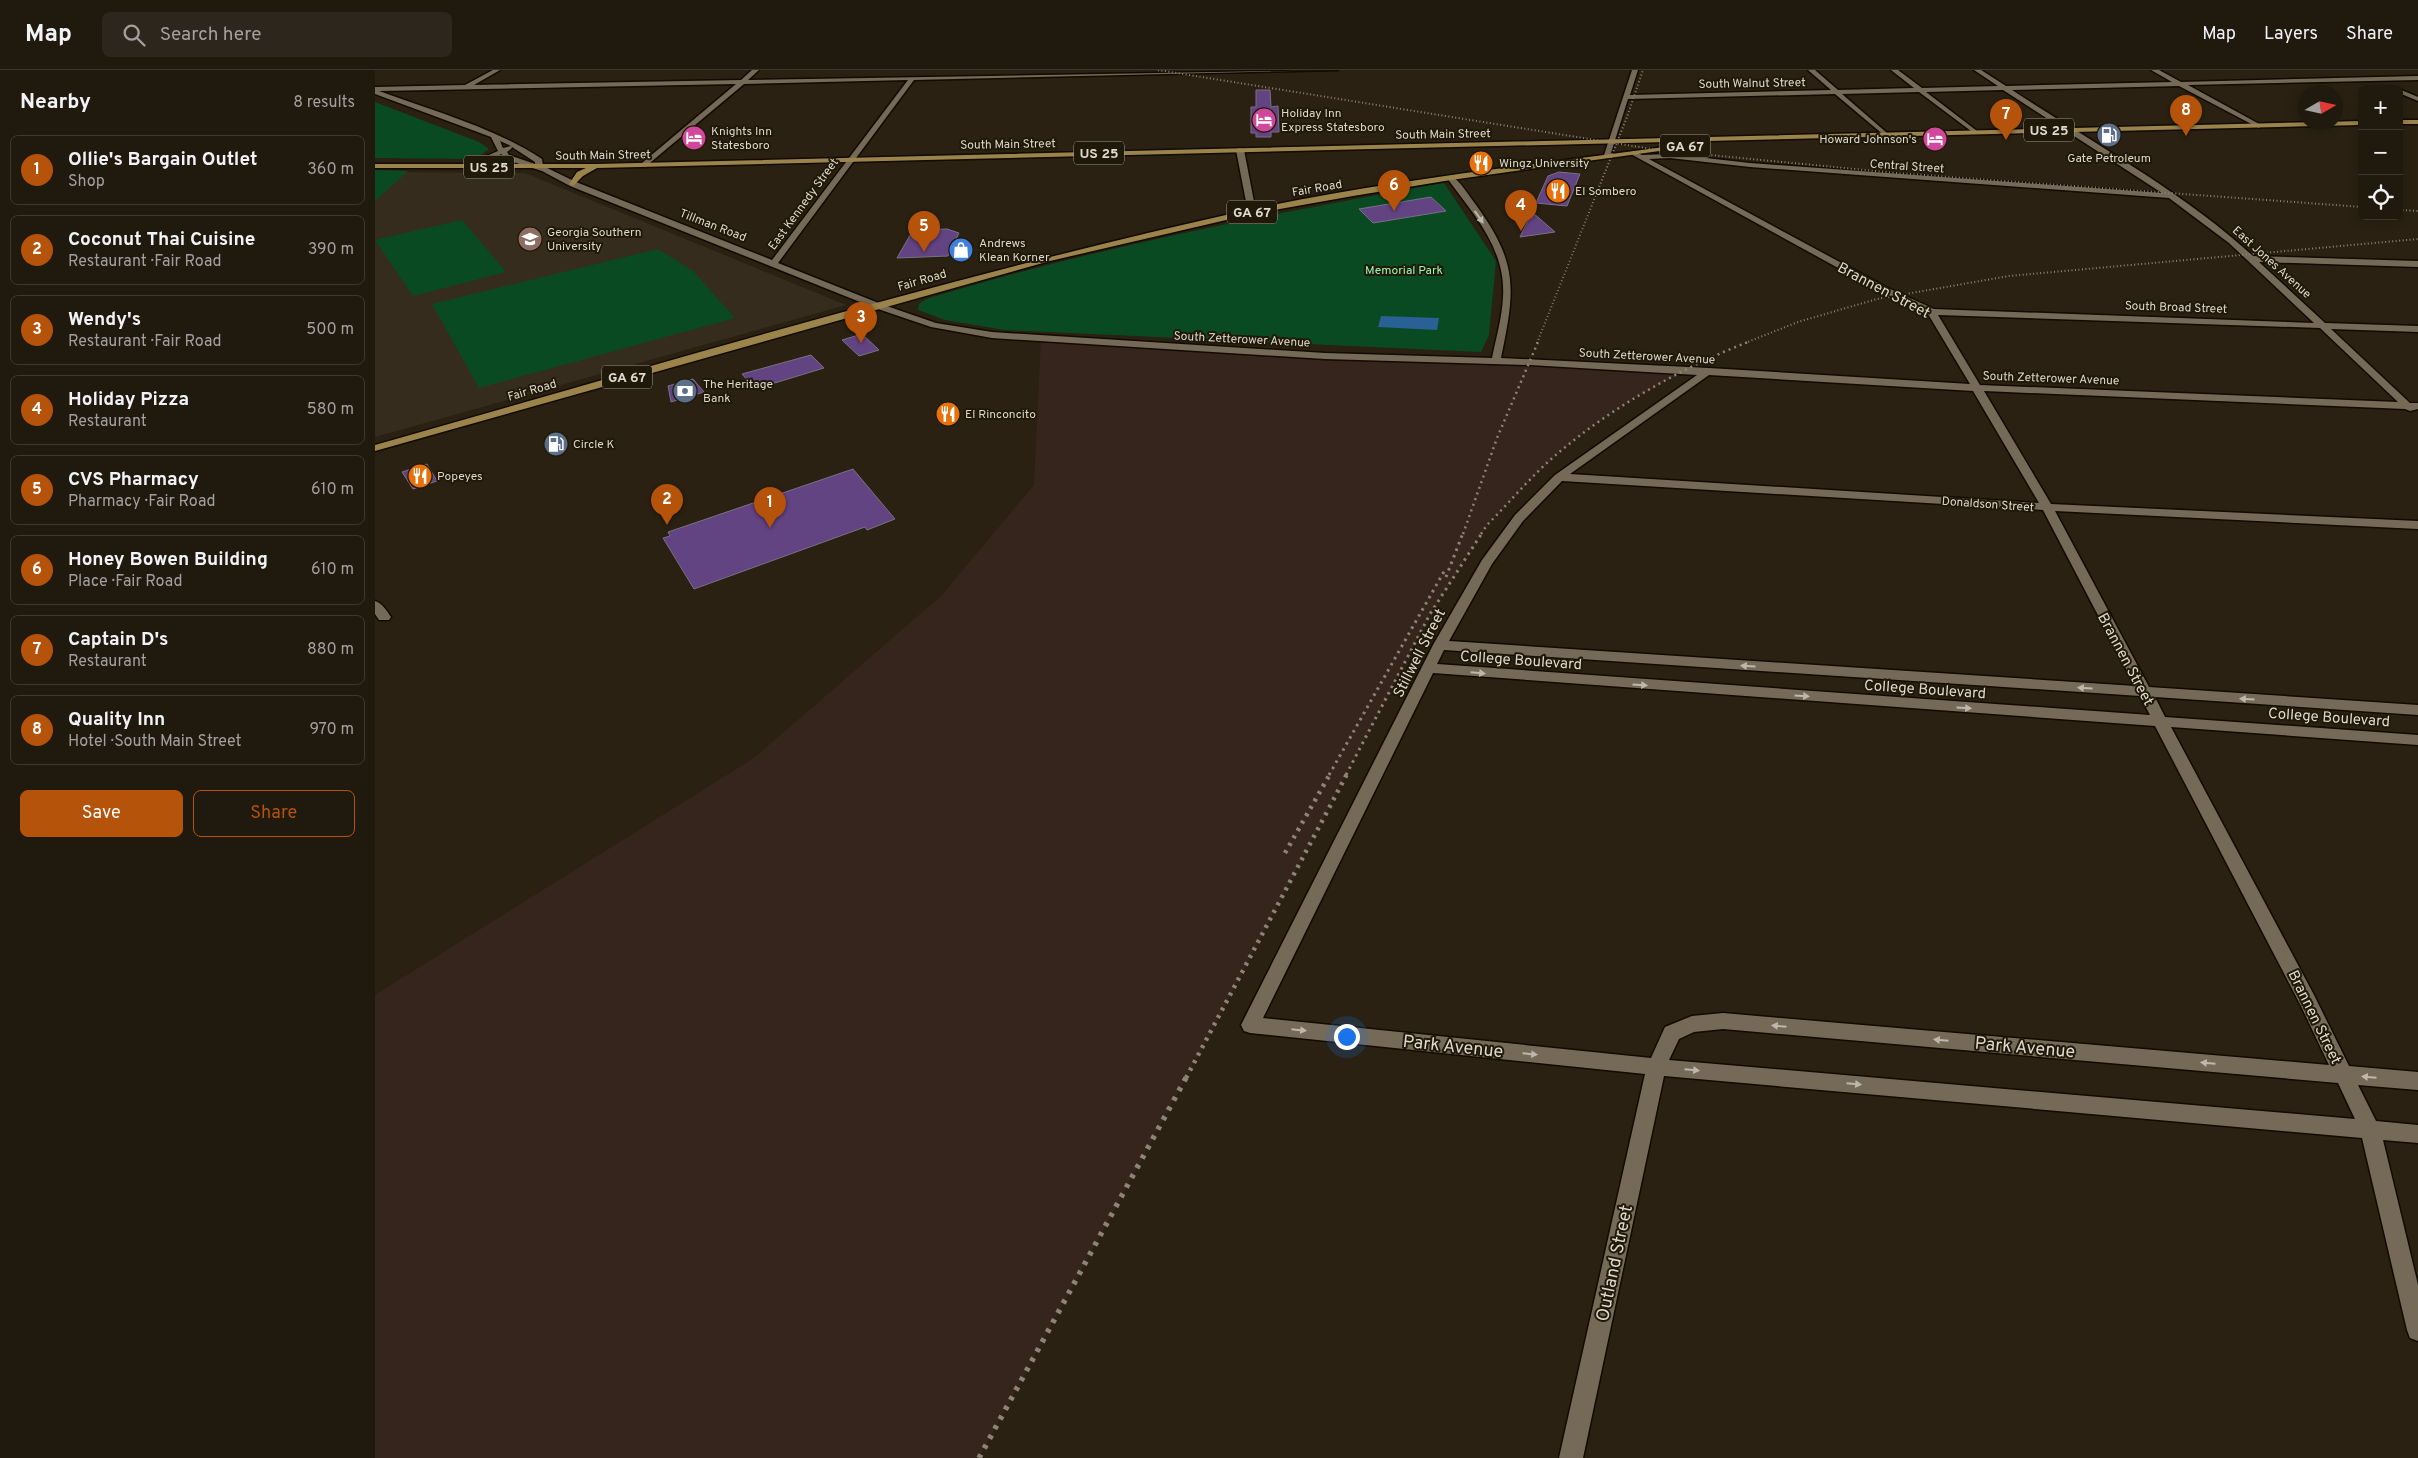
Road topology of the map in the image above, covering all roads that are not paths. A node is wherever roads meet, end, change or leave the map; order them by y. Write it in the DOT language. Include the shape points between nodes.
graph roads {
  1 [pos="497,70"];
  2 [pos="757,70"];
  3 [pos="1335,70"];
  4 [pos="1635,70"];
  5 [pos="1811,70"];
  6 [pos="1894,70"];
  7 [pos="1977,70"];
  8 [pos="2153,70"];
  9 [pos="2357,73"];
  10 [pos="2418,78"];
  11 [pos="2371,79"];
  12 [pos="911,80"];
  13 [pos="741,83"];
  14 [pos="2180,84"];
  15 [pos="2384,85"];
  16 [pos="465,88"];
  17 [pos="2004,88"];
  18 [pos="1920,90"];
  19 [pos="375,91"];
  20 [pos="1837,92"];
  21 [pos="2403,93"];
  22 [pos="1627,97"];
  23 [pos="2418,99"];
  24 [pos="2403,122"];
  25 [pos="2418,122"];
  26 [pos="2358,123"];
  27 [pos="2259,126"];
  28 [pos="2068,130"];
  29 [pos="1975,132"];
  30 [pos="1885,134"];
  31 [pos="494,136"];
  32 [pos="1736,138"];
  33 [pos="1613,141"];
  34 [pos="518,147"];
  35 [pos="1240,150"];
  36 [pos="500,151"];
  37 [pos="1637,155"];
  38 [pos="1606,156"];
  39 [pos="850,159"];
  40 [pos="645,165"];
  41 [pos="375,166"];
  42 [pos="596,166"];
  43 [pos="469,167"];
  44 [pos="539,167"];
  45 [pos="1451,178"];
  46 [pos="573,184"];
  47 [pos="2171,196"];
  48 [pos="1252,212"];
  49 [pos="2253,259"];
  50 [pos="774,263"];
  51 [pos="2418,264"];
  52 [pos="878,306"];
  53 [pos="1932,312"];
  54 [pos="2322,324"];
  55 [pos="2418,329"];
  56 [pos="1496,361"];
  57 [pos="1709,371"];
  58 [pos="1978,388"];
  59 [pos="2413,406"];
  60 [pos="2418,416"];
  61 [pos="375,448"];
  62 [pos="1559,477"];
  63 [pos="2047,507"];
  64 [pos="2418,525"];
  65 [pos="375,605"];
  66 [pos="384,618"];
  67 [pos="1440,645"];
  68 [pos="1429,668"];
  69 [pos="2144,692"];
  70 [pos="2418,710"];
  71 [pos="2160,721"];
  72 [pos="2418,740"];
  73 [pos="1250,1025"];
  74 [pos="1657,1067"];
  75 [pos="2344,1075"];
  76 [pos="2418,1081"];
  77 [pos="2370,1129"];
  78 [pos="2418,1134"];
  79 [pos="2418,1330"];
  80 [pos="1571,1458"];
  1 -- 16 [label="street"];
  2 -- 13 [label="street"];
  3 -- 12 [label="street"];
  4 -- 22 [label="street"];
  5 -- 20 [label="street"];
  6 -- 18 [label="street"];
  7 -- 17 [label="street, East Jones Avenue"];
  8 -- 14 [label="street"];
  9 -- 11 [label="street"];
  10 -- 11 [label="street, South Walnut Street"];
  11 -- 14 [label="street, South Walnut Street"];
  11 -- 15 [label="street"];
  12 -- 13 [label="street"];
  12 -- 39 [label="street, East Kennedy Street"];
  13 -- 16 [label="street"];
  13 -- 40 [label="street"];
  14 -- 17 [label="street, South Walnut Street"];
  14 -- 27 [label="street"];
  16 -- 19 [label="street"];
  17 -- 18 [label="street, South Walnut Street"];
  17 -- 28 [label="street, East Jones Avenue"];
  18 -- 20 [label="street, South Walnut Street"];
  18 -- 29 [label="street"];
  19 -- 31 [label="street, Tillman Road"];
  20 -- 22 [label="street, South Walnut Street"];
  20 -- 30 [label="street"];
  21 -- 23 [label="street"];
  22 -- 33 [label="street"];
  24 -- 25 [label="main road"];
  26 -- 27 [label="main road, South Main Street / US 25"];
  27 -- 28 [label="main road, South Main Street / US 25"];
  28 -- 29 [label="main road, South Main Street / US 25"];
  28 -- 47 [label="street, East Jones Avenue"];
  29 -- 30 [label="main road, South Main Street / US 25"];
  30 -- 32 [label="main road, South Main Street / US 25"];
  31 -- 34 [label="street, Tillman Road"];
  31 -- 36 [label="street"];
  32 -- 33 [label="main road, South Main Street / US 25"];
  32 -- 37 [label="main road, GA 67"];
  33 -- 35 [label="main road, South Main Street / US 25"];
  33 -- 37 [label="main road"];
  33 -- 38 [label="street"];
  34 -- 36 [label="street"];
  34 -- 44 [label="street, Tillman Road" via="539,161"];
  35 -- 39 [label="main road, South Main Street / US 25"];
  35 -- 48 [label="street"];
  36 -- 43 [label="street"];
  36 -- 44 [label="street, Tillman Road" via="521,164"];
  37 -- 38 [label="main road, Fair Road / GA 67"];
  37 -- 47 [label="street, Central Street"];
  37 -- 53 [label="street, Brannen Street"];
  38 -- 45 [label="main road, Fair Road / GA 67"];
  39 -- 40 [label="main road, South Main Street / US 25"];
  39 -- 50 [label="street, East Kennedy Street"];
  40 -- 42 [label="main road, South Main Street / US 25"];
  41 -- 43 [label="main road, South Main Street / US 25"];
  42 -- 44 [label="main road, South Main Street / US 25"];
  42 -- 46 [label="main road" via="580,174"];
  43 -- 44 [label="main road, South Main Street / US 25"];
  44 -- 46 [label="street, Tillman Road"];
  45 -- 48 [label="main road, Fair Road / GA 67"];
  45 -- 56 [label="street, one-way" via="1497,243 1506,264 1508,298"];
  46 -- 50 [label="street, Tillman Road"];
  47 -- 49 [label="street, East Jones Avenue"];
  48 -- 52 [label="main road, Fair Road / GA 67" via="1012,268"];
  49 -- 51 [label="street"];
  49 -- 54 [label="street, East Jones Avenue"];
  50 -- 52 [label="street, Tillman Road"];
  52 -- 56 [label="street, South Zetterower Avenue" via="934,326 1041,339 1325,356"];
  52 -- 61 [label="main road, Fair Road / GA 67"];
  53 -- 54 [label="street, South Broad Street"];
  53 -- 58 [label="street, Brannen Street"];
  54 -- 55 [label="street, South Broad Street"];
  54 -- 59 [label="street, East Jones Avenue"];
  56 -- 57 [label="street, South Zetterower Avenue"];
  57 -- 58 [label="street, South Zetterower Avenue"];
  57 -- 62 [label="street, Stillwell Street"];
  58 -- 59 [label="street, South Zetterower Avenue"];
  58 -- 63 [label="street, Brannen Street"];
  59 -- 60 [label="street, East Jones Avenue"];
  62 -- 63 [label="street, Donaldson Street"];
  62 -- 67 [label="street, Stillwell Street" via="1519,518 1486,562"];
  63 -- 64 [label="street, Donaldson Street"];
  63 -- 69 [label="street, Brannen Street"];
  65 -- 66 [label="street"];
  67 -- 68 [label="street, Stillwell Street"];
  69 -- 67 [label="street, College Boulevard, one-way"];
  68 -- 71 [label="street, College Boulevard, one-way"];
  68 -- 73 [label="street, Stillwell Street"];
  70 -- 69 [label="street, College Boulevard, one-way"];
  69 -- 71 [label="street, Brannen Street"];
  71 -- 72 [label="street, College Boulevard"];
  71 -- 75 [label="street, Brannen Street" via="2309,1001"];
  73 -- 74 [label="street, Park Avenue, one-way"];
  75 -- 74 [label="street, Park Avenue, one-way" via="1723,1021 1692,1024 1672,1033"];
  74 -- 77 [label="street, Park Avenue, one-way"];
  74 -- 80 [label="street, Outland Street"];
  76 -- 75 [label="street, Park Avenue, one-way"];
  75 -- 77 [label="street, Brannen Street"];
  77 -- 78 [label="street, Park Avenue"];
  77 -- 79 [label="street, Brannen Street"];
}
